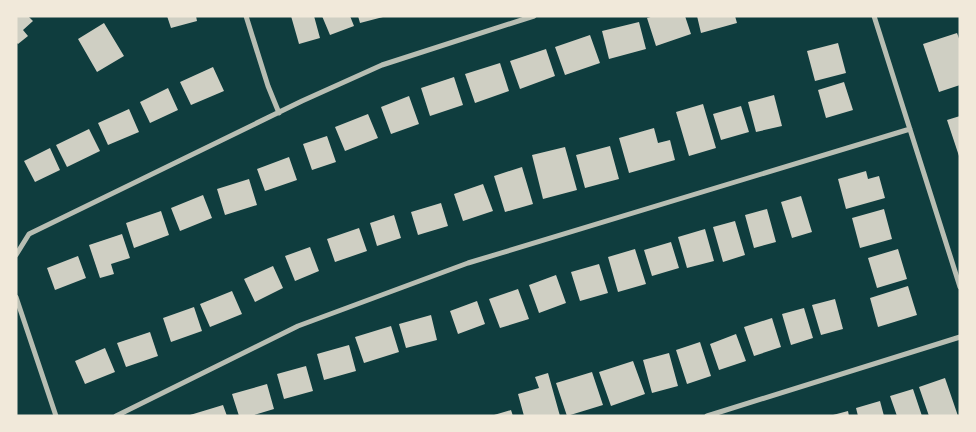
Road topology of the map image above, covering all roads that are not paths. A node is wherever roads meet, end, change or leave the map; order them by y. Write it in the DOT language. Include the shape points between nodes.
graph roads {
  1 [pos="246,16"];
  2 [pos="534,16"];
  3 [pos="874,16"];
  4 [pos="279,113"];
  5 [pos="910,129"];
  6 [pos="16,255"];
  7 [pos="960,287"];
  8 [pos="16,297"];
  9 [pos="960,337"];
  10 [pos="56,416"];
  11 [pos="116,416"];
  12 [pos="707,416"];
  1 -- 4 [label="street"];
  2 -- 4 [label="street" via="397,60"];
  3 -- 5 [label="street"];
  4 -- 6 [label="street" via="29,234"];
  5 -- 7 [label="street"];
  5 -- 11 [label="street" via="468,263 298,326"];
  8 -- 10 [label="street"];
  9 -- 12 [label="street"];
}
